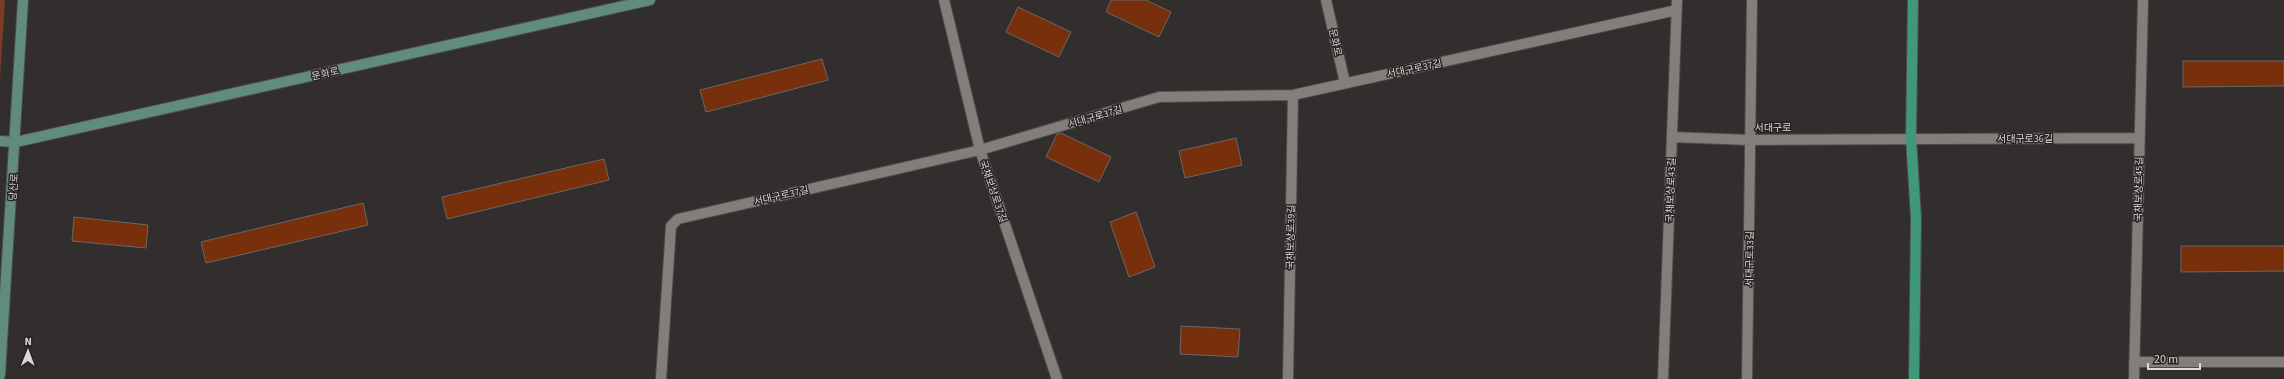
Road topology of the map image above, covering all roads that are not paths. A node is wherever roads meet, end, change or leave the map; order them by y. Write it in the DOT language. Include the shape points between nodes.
graph roads {
  1 [pos="23,0"];
  2 [pos="650,0"];
  3 [pos="944,0"];
  4 [pos="1326,0"];
  5 [pos="1752,0"];
  6 [pos="1913,0"];
  7 [pos="2143,0"];
  8 [pos="1677,5"];
  9 [pos="1346,83"];
  10 [pos="1292,95"];
  11 [pos="1672,137"];
  12 [pos="1911,138"];
  13 [pos="2139,138"];
  14 [pos="1750,140"];
  15 [pos="0,141"];
  16 [pos="16,142"];
  17 [pos="980,150"];
  18 [pos="2134,362"];
  19 [pos="2284,362"];
  20 [pos="0,375"];
  21 [pos="661,379"];
  22 [pos="1057,379"];
  23 [pos="1288,379"];
  24 [pos="1663,379"];
  25 [pos="1747,379"];
  26 [pos="1914,379"];
  27 [pos="2134,379"];
  1 -- 16 [label="main road, 당산로"];
  2 -- 16 [label="main road, 문화로"];
  3 -- 17 [label="street, 국채보상로37길"];
  4 -- 9 [label="street, 문화로"];
  5 -- 14 [label="street, 서대구로"];
  6 -- 12 [label="main road"];
  7 -- 13 [label="street, 국채보상로45길"];
  8 -- 9 [label="street, 서대구로37길"];
  8 -- 11 [label="street, 국채보상로43길"];
  9 -- 10 [label="street, 서대구로37길"];
  10 -- 17 [label="street, 서대구로37길" via="1159,97"];
  10 -- 23 [label="street, 국채보상로39길"];
  11 -- 14 [label="street"];
  11 -- 24 [label="street, 국채보상로43길"];
  12 -- 13 [label="street, 서대구로36길"];
  12 -- 14 [label="street, 서대구로"];
  12 -- 26 [label="main road" via="1916,218"];
  13 -- 18 [label="street, 국채보상로45길"];
  14 -- 25 [label="street, 서대구로33길"];
  15 -- 16 [label="main road, 문화로"];
  16 -- 20 [label="main road, 당산로"];
  17 -- 21 [label="street, 서대구로37길" via="678,219 671,226"];
  17 -- 22 [label="street, 국채보상로37길"];
  18 -- 19 [label="street"];
  18 -- 27 [label="street, 국채보상로45길"];
}
